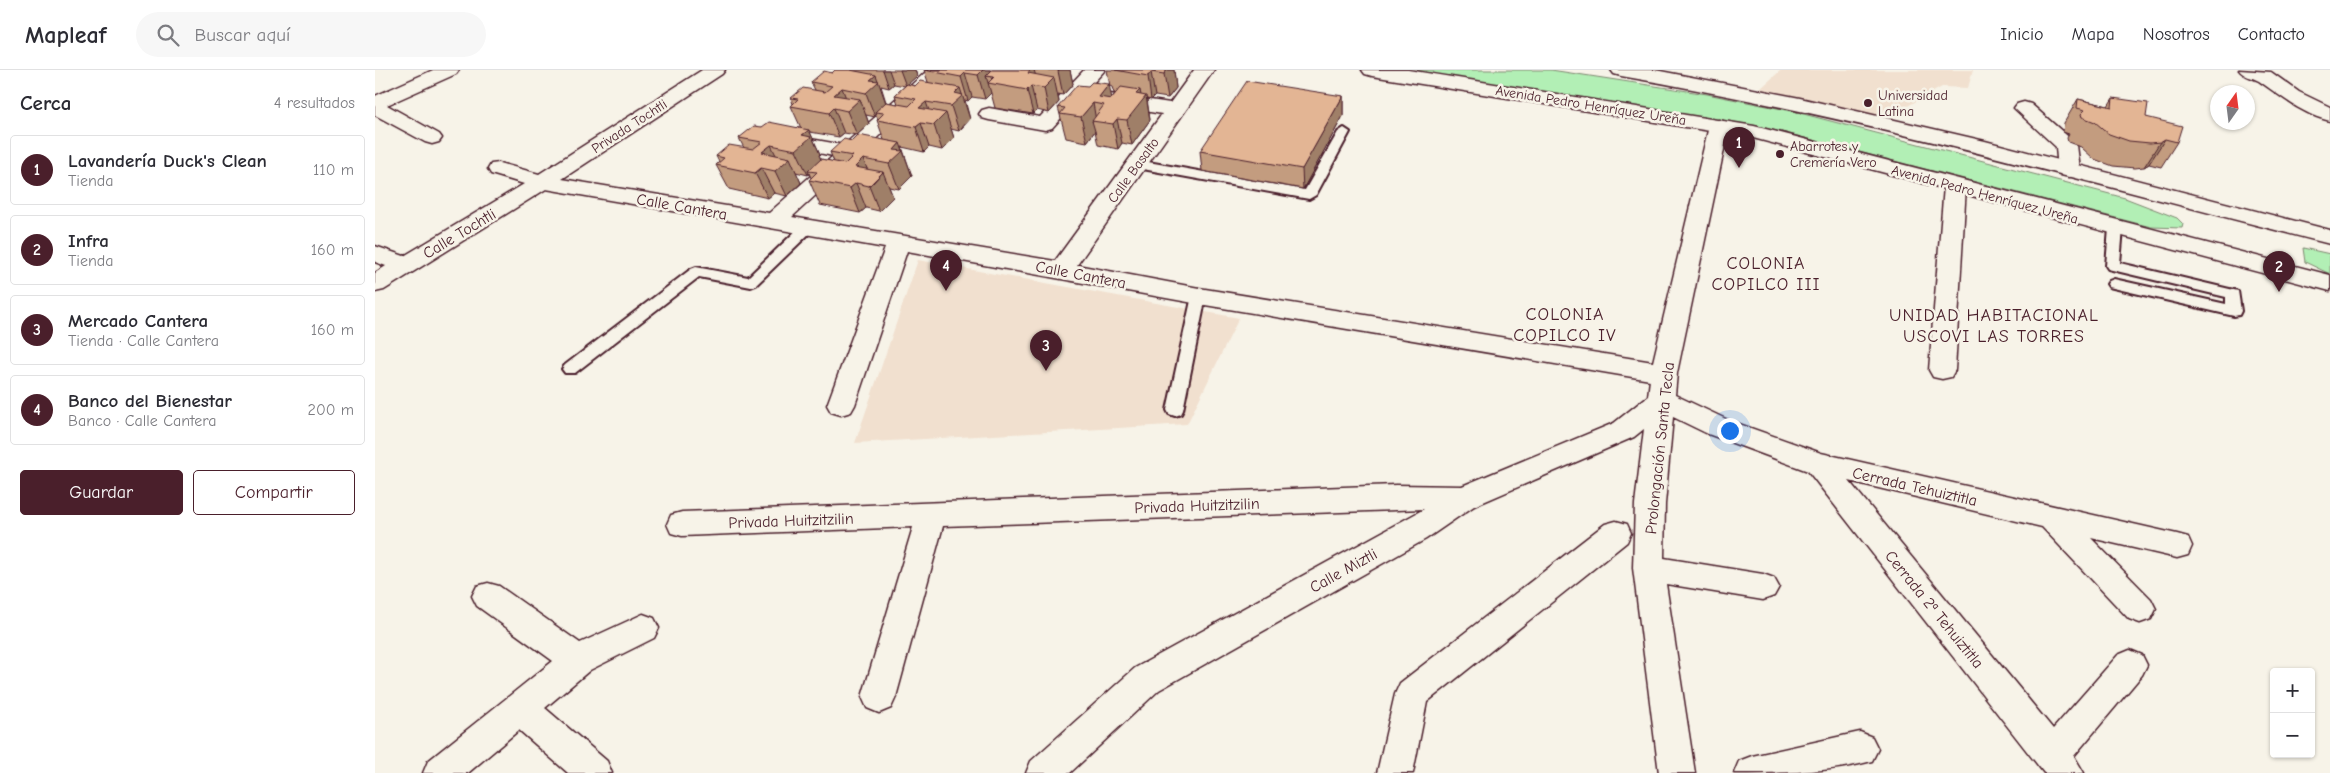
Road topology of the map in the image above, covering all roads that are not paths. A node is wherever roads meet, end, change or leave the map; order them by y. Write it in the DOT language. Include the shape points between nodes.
graph roads {
  1 [pos="449,70"];
  2 [pos="715,70"];
  3 [pos="939,70"];
  4 [pos="1095,70"];
  5 [pos="1204,70"];
  6 [pos="1373,70"];
  7 [pos="1621,70"];
  8 [pos="2249,70"];
  9 [pos="882,94"];
  10 [pos="1074,94"];
  11 [pos="908,98"];
  12 [pos="934,103"];
  13 [pos="375,105"];
  14 [pos="2024,108"];
  15 [pos="1176,110"];
  16 [pos="989,114"];
  17 [pos="2330,114"];
  18 [pos="1719,126"];
  19 [pos="1345,132"];
  20 [pos="432,138"];
  21 [pos="788,141"];
  22 [pos="848,153"];
  23 [pos="886,160"];
  24 [pos="1137,164"];
  25 [pos="499,168"];
  26 [pos="2069,170"];
  27 [pos="542,182"];
  28 [pos="1955,186"];
  29 [pos="774,221"];
  30 [pos="808,227"];
  31 [pos="2116,228"];
  32 [pos="2232,235"];
  33 [pos="2330,237"];
  34 [pos="899,242"];
  35 [pos="375,254"];
  36 [pos="406,265"];
  37 [pos="1061,270"];
  38 [pos="2330,283"];
  39 [pos="375,284"];
  40 [pos="2114,284"];
  41 [pos="1199,296"];
  42 [pos="570,370"];
  43 [pos="1943,370"];
  44 [pos="1663,387"];
  45 [pos="841,405"];
  46 [pos="1175,410"];
  47 [pos="1818,463"];
  48 [pos="1464,498"];
  49 [pos="931,516"];
  50 [pos="2052,518"];
  51 [pos="682,524"];
  52 [pos="1616,533"];
  53 [pos="2177,546"];
  54 [pos="1648,568"];
  55 [pos="1763,588"];
  56 [pos="488,596"];
  57 [pos="2140,609"];
  58 [pos="643,628"];
  59 [pos="578,660"];
  60 [pos="2129,665"];
  61 [pos="879,696"];
  62 [pos="520,709"];
  63 [pos="1861,749"];
  64 [pos="2059,764"];
  65 [pos="441,773"];
  66 [pos="594,773"];
  67 [pos="1044,773"];
  68 [pos="1395,773"];
  69 [pos="1677,773"];
  70 [pos="1751,773"];
  1 -- 13 [label="street"];
  2 -- 27 [label="street, Privada Tochtli"];
  3 -- 11 [label="street"];
  4 -- 10 [label="street"];
  5 -- 15 [label="street, Calle Basalto"];
  6 -- 18 [label="street, Avenida Pedro Henríquez Ureña"];
  7 -- 26 [label="street, Avenida Pedro Henríquez Ureña" via="1767,96"];
  8 -- 17 [label="street"];
  9 -- 11 [label="street"];
  10 -- 15 [label="street"];
  10 -- 16 [label="street" via="1045,124"];
  11 -- 12 [label="street"];
  11 -- 22 [label="street"];
  13 -- 20 [label="street"];
  14 -- 26 [label="street" via="2066,144"];
  15 -- 24 [label="street, Calle Basalto"];
  18 -- 28 [label="street, Avenida Pedro Henríquez Ureña"];
  18 -- 44 [label="street, Prolongación Santa Tecla"];
  19 -- 24 [label="lane" via="1309,195"];
  21 -- 22 [label="street"];
  22 -- 23 [label="street"];
  22 -- 29 [label="street"];
  24 -- 37 [label="street, Calle Basalto"];
  25 -- 27 [label="street, Calle Cantera"];
  26 -- 32 [label="street, Avenida Pedro Henríquez Ureña"];
  27 -- 29 [label="street, Calle Cantera"];
  27 -- 36 [label="street, Calle Tochtli"];
  28 -- 31 [label="street, Avenida Pedro Henríquez Ureña"];
  28 -- 43 [label="street"];
  29 -- 30 [label="street, Calle Cantera"];
  30 -- 34 [label="street, Calle Cantera"];
  30 -- 42 [label="lane" via="751,282 696,272"];
  31 -- 32 [label="street, Avenida Pedro Henríquez Ureña"];
  31 -- 40 [label="lane" via="2113,266 2233,294 2234,311"];
  32 -- 33 [label="street, Avenida Pedro Henríquez Ureña"];
  32 -- 38 [label="street, Avenida Pedro Henríquez Ureña"];
  34 -- 37 [label="street, Calle Cantera"];
  34 -- 45 [label="street"];
  35 -- 36 [label="street"];
  36 -- 39 [label="street, Calle Tochtli"];
  37 -- 41 [label="street, Calle Cantera"];
  41 -- 44 [label="street, Calle Cantera"];
  41 -- 46 [label="lane"];
  44 -- 47 [label="street, Cerrada Tehuiztitla" via="1718,427"];
  44 -- 48 [label="street, Calle Miztli" via="1624,430"];
  44 -- 54 [label="street, Prolongación Santa Tecla" via="1650,504"];
  47 -- 50 [label="street, Cerrada Tehuiztitla"];
  47 -- 64 [label="street, Cerrada 2ª Tehuiztitla"];
  48 -- 49 [label="street, Privada Huitzitzilin" via="1396,497"];
  48 -- 67 [label="street, Calle Miztli" via="1415,530 1147,679"];
  49 -- 51 [label="street, Privada Huitzitzilin"];
  49 -- 61 [label="street"];
  50 -- 53 [label="street, Cerrada Tehuiztitla"];
  50 -- 57 [label="street"];
  52 -- 68 [label="street" via="1412,694"];
  54 -- 55 [label="street"];
  54 -- 69 [label="street, Prolongación Santa Tecla"];
  56 -- 59 [label="street"];
  58 -- 59 [label="street"];
  59 -- 62 [label="street"];
  60 -- 64 [label="street, Cerrada 2ª Tehuiztitla"];
  62 -- 65 [label="street"];
  62 -- 66 [label="street"];
  63 -- 70 [label="street"];
}
